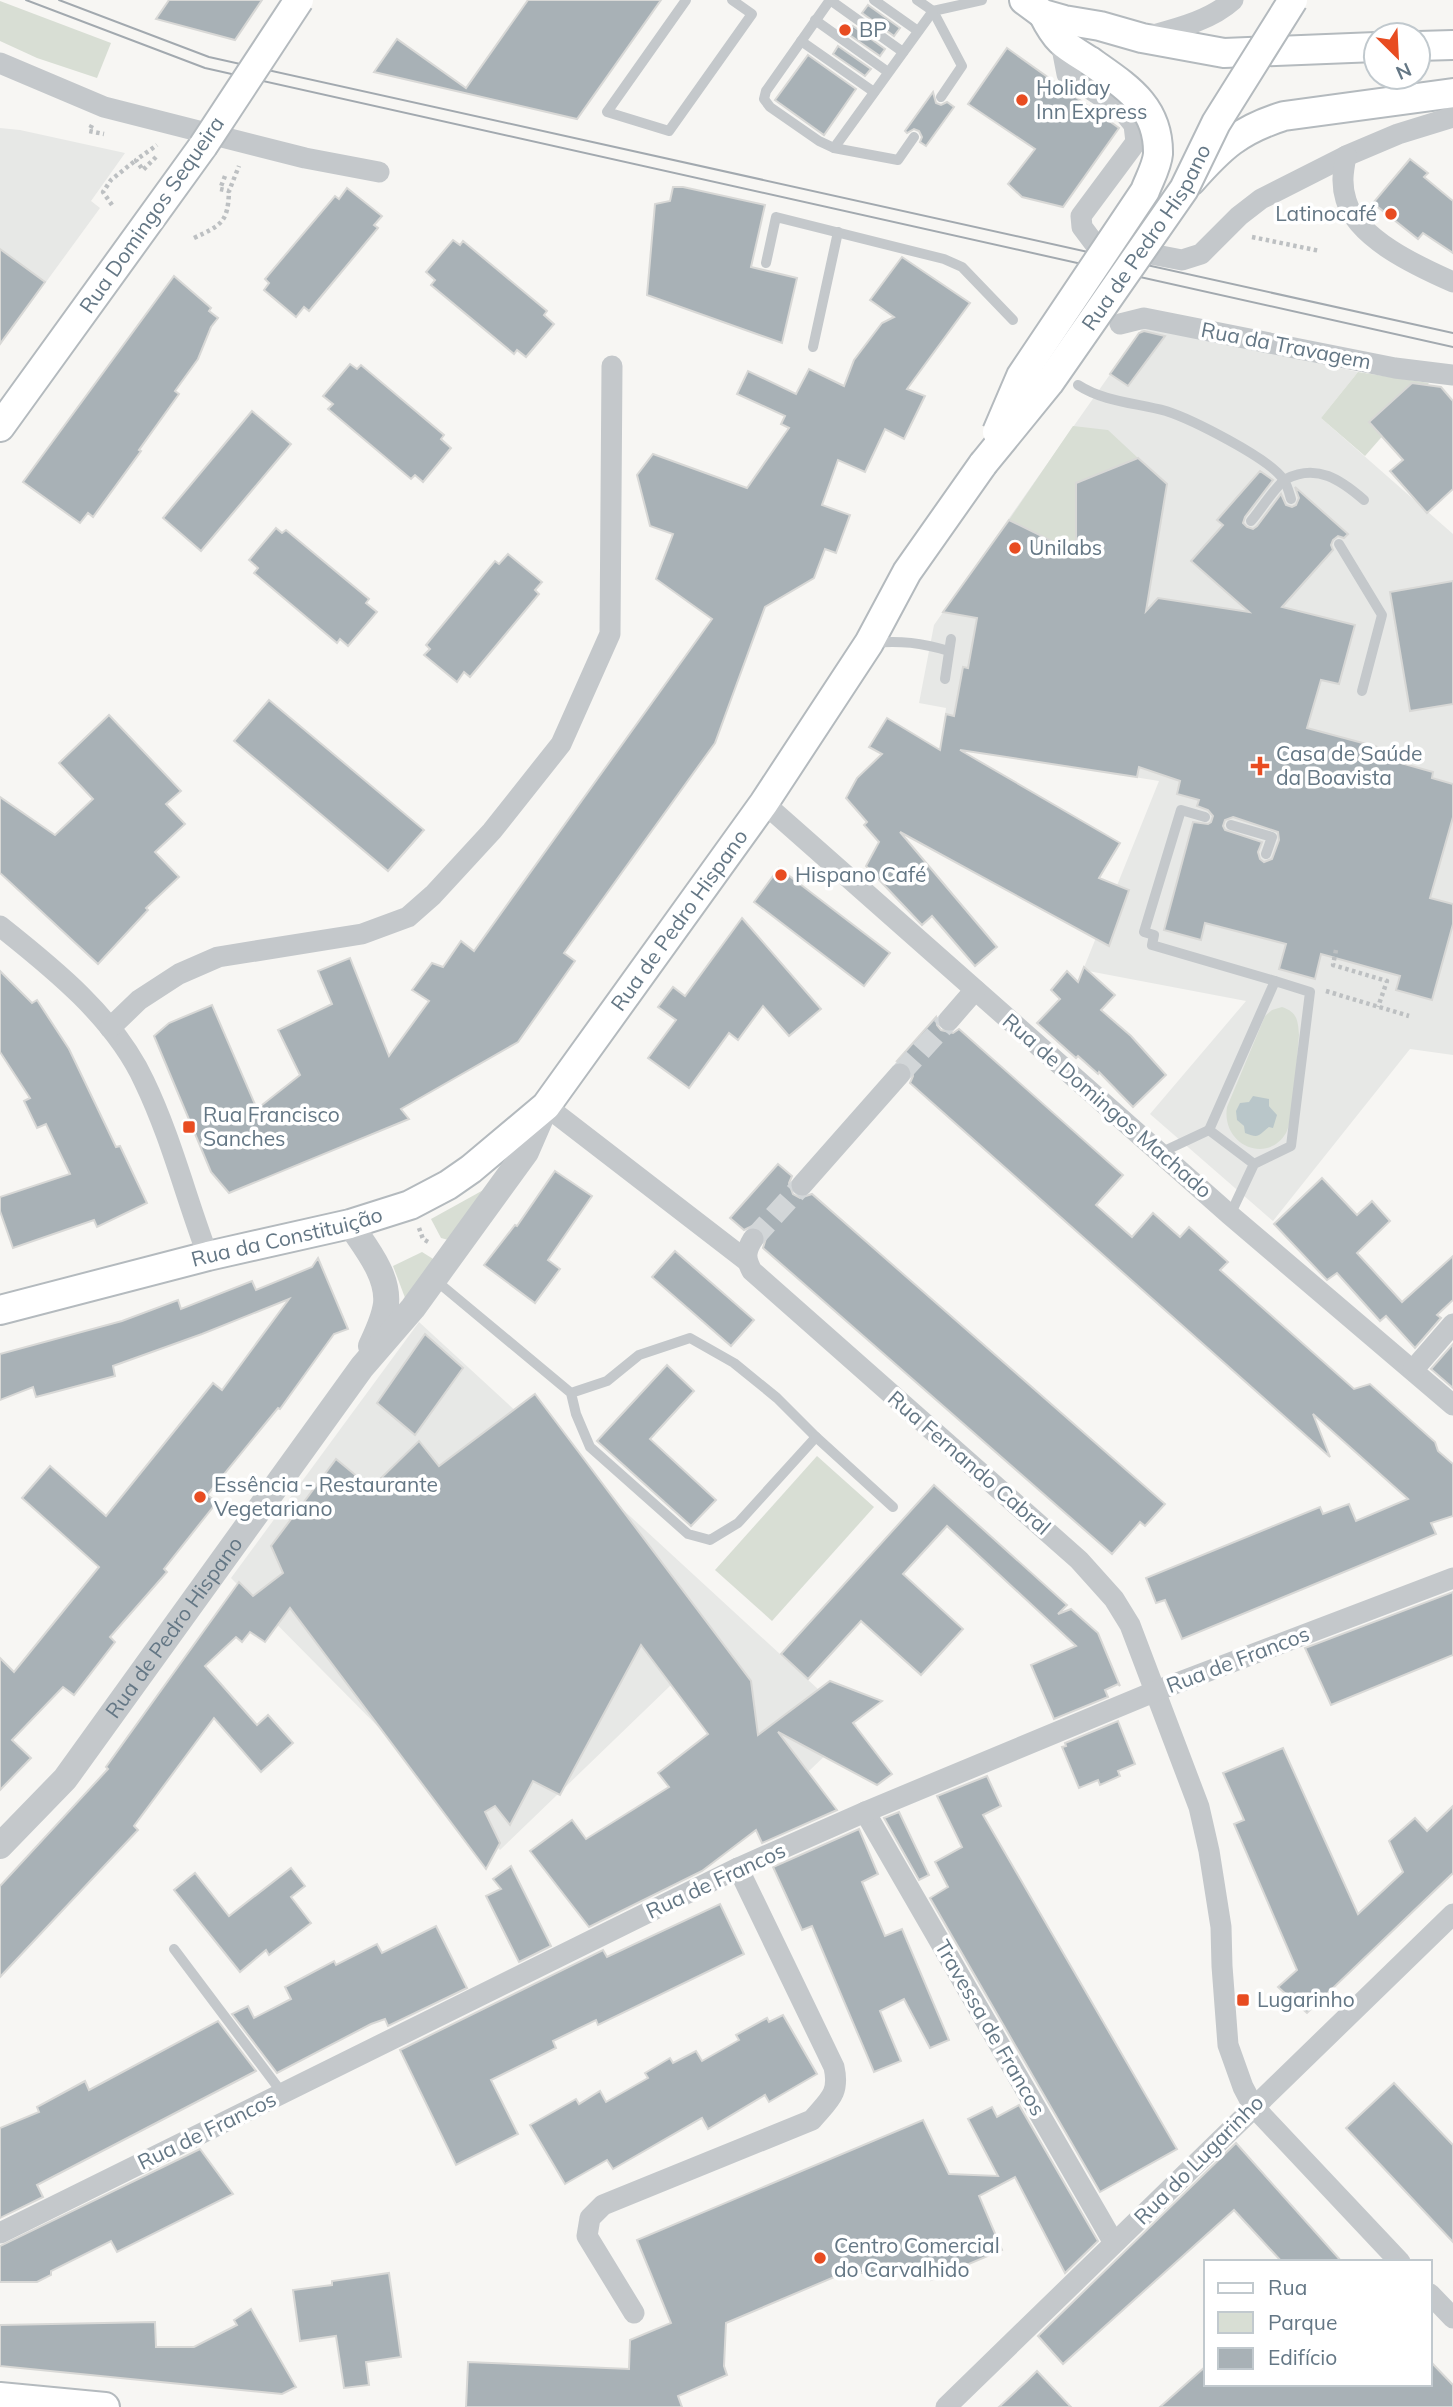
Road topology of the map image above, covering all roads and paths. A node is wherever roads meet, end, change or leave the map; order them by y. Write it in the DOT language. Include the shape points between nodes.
graph roads {
  1 [pos="299,0"];
  2 [pos="686,0"];
  3 [pos="732,0"];
  4 [pos="830,0"];
  5 [pos="874,0"];
  6 [pos="918,0"];
  7 [pos="982,0"];
  8 [pos="1233,0"];
  9 [pos="1293,0"];
  10 [pos="1033,7"];
  11 [pos="933,11"];
  12 [pos="816,20"];
  13 [pos="918,31"];
  14 [pos="1142,38"];
  15 [pos="801,41"];
  16 [pos="1061,43"];
  17 [pos="1453,45"];
  18 [pos="1432,46"];
  19 [pos="1362,48"];
  20 [pos="904,52"];
  21 [pos="0,63"];
  22 [pos="888,72"];
  23 [pos="874,92"];
  24 [pos="1453,93"];
  25 [pos="941,97"];
  26 [pos="1453,117"];
  27 [pos="914,137"];
  28 [pos="834,148"];
  29 [pos="152,149"];
  30 [pos="1346,156"];
  31 [pos="156,157"];
  32 [pos="136,160"];
  33 [pos="239,166"];
  34 [pos="379,172"];
  35 [pos="225,176"];
  36 [pos="1184,189"];
  37 [pos="229,191"];
  38 [pos="112,205"];
  39 [pos="838,232"];
  40 [pos="1252,237"];
  41 [pos="194,239"];
  42 [pos="1320,251"];
  43 [pos="766,263"];
  44 [pos="1453,282"];
  45 [pos="1013,320"];
  46 [pos="1120,324"];
  47 [pos="813,347"];
  48 [pos="612,366"];
  49 [pos="1453,375"];
  50 [pos="1079,385"];
  51 [pos="0,428"];
  52 [pos="983,464"];
  53 [pos="1284,480"];
  54 [pos="1291,499"];
  55 [pos="1364,500"];
  56 [pos="1251,521"];
  57 [pos="1339,544"];
  58 [pos="951,639"];
  59 [pos="869,643"];
  60 [pos="949,651"];
  61 [pos="945,679"];
  62 [pos="1362,691"];
  63 [pos="764,803"];
  64 [pos="1205,817"];
  65 [pos="1231,825"];
  66 [pos="1266,854"];
  67 [pos="0,926"];
  68 [pos="1336,950"];
  69 [pos="1275,981"];
  70 [pos="1318,988"];
  71 [pos="975,990"];
  72 [pos="1378,1007"];
  73 [pos="1409,1016"];
  74 [pos="949,1020"];
  75 [pos="110,1028"];
  76 [pos="900,1074"];
  77 [pos="546,1106"];
  78 [pos="1209,1130"];
  79 [pos="1160,1153"];
  80 [pos="1254,1164"];
  81 [pos="802,1185"];
  82 [pos="1230,1215"];
  83 [pos="350,1224"];
  84 [pos="753,1239"];
  85 [pos="208,1256"];
  86 [pos="747,1261"];
  87 [pos="434,1279"];
  88 [pos="0,1310"];
  89 [pos="1453,1324"];
  90 [pos="362,1367"];
  91 [pos="1413,1370"];
  92 [pos="571,1393"];
  93 [pos="1453,1405"];
  94 [pos="816,1437"];
  95 [pos="894,1507"];
  96 [pos="1453,1578"];
  97 [pos="1156,1691"];
  98 [pos="865,1812"];
  99 [pos="0,1846"];
  100 [pos="738,1868"];
  101 [pos="1453,1914"];
  102 [pos="174,1949"];
  103 [pos="282,2094"];
  104 [pos="1253,2106"];
  105 [pos="0,2232"];
  106 [pos="1114,2244"];
  107 [pos="1398,2260"];
  108 [pos="1432,2296"];
  109 [pos="634,2313"];
  110 [pos="1453,2318"];
  111 [pos="0,2397"];
  112 [pos="105,2407"];
  113 [pos="946,2407"];
  1 -- 51 [label="main road, Rua Domingos Sequeira, bridge" via="203,146"];
  2 -- 3 [label="lane" via="607,112 669,131 752,14"];
  4 -- 12 [label="lane"];
  4 -- 20 [label="lane"];
  5 -- 13 [label="lane"];
  6 -- 11 [label="lane"];
  7 -- 11 [label="lane"];
  8 -- 14 [label="street" via="1181,27"];
  9 -- 36 [label="main road, Rua de Pedro Hispano, bridge" via="1216,123"];
  10 -- 14 [label="main road"];
  10 -- 16 [label="main road, Rua de Pedro Hispano"];
  11 -- 13 [label="lane"];
  11 -- 25 [label="lane" via="962,66"];
  12 -- 15 [label="lane"];
  12 -- 22 [label="lane"];
  13 -- 20 [label="lane"];
  14 -- 19 [label="main road" via="1224,53"];
  15 -- 23 [label="lane"];
  15 -- 28 [label="lane" via="764,99"];
  16 -- 30 [label="street" via="1068,74 1122,110 1134,125 1136,142 1081,216 1082,227 1094,243 1182,260 1201,254 1261,199"];
  16 -- 52 [label="main road, Rua de Pedro Hispano, bridge" via="1133,91 1154,124 1158,156 1145,191 1021,376"];
  17 -- 18 [label="main road"];
  20 -- 22 [label="lane"];
  21 -- 34 [label="street" via="104,107"];
  22 -- 23 [label="lane"];
  23 -- 28 [label="lane"];
  24 -- 36 [label="main road, bridge" via="1284,116 1258,124 1213,156"];
  26 -- 30 [label="street"];
  27 -- 28 [label="lane" via="898,160"];
  29 -- 32 [label="path"];
  30 -- 44 [label="street" via="1342,180 1346,203 1359,223 1385,246"];
  31 -- 32 [label="path" via="143,170"];
  32 -- 38 [label="path" via="103,192"];
  33 -- 37 [label="path"];
  35 -- 37 [label="path" via="220,189"];
  36 -- 52 [label="main road, Rua de Pedro Hispano, bridge" via="1049,383"];
  37 -- 41 [label="path" via="228,212 220,225"];
  39 -- 43 [label="lane" via="776,217"];
  39 -- 45 [label="lane" via="962,267"];
  39 -- 47 [label="lane"];
  40 -- 42 [label="path"];
  46 -- 49 [label="street, Rua da Travagem" via="1144,318 1395,368"];
  48 -- 75 [label="street" via="610,634 561,744 492,831 408,917 362,934 218,957 179,974 139,1000"];
  50 -- 53 [label="lane" via="1094,395 1170,412 1271,466"];
  52 -- 59 [label="main road, Rua de Pedro Hispano" via="907,572"];
  53 -- 54 [label="lane"];
  53 -- 55 [label="lane" via="1312,472 1343,481"];
  53 -- 56 [label="lane"];
  57 -- 62 [label="lane" via="1382,615"];
  58 -- 60 [label="lane"];
  59 -- 60 [label="lane" via="897,640"];
  59 -- 63 [label="main road, Rua de Pedro Hispano"];
  60 -- 61 [label="lane"];
  63 -- 71 [label="street, Rua de Domingos Machado"];
  63 -- 77 [label="main road, Rua de Pedro Hispano"];
  64 -- 69 [label="lane" via="1181,810 1144,932 1154,935 1152,945"];
  65 -- 66 [label="lane" via="1272,837"];
  67 -- 75 [label="street" via="48,963"];
  68 -- 72 [label="path" via="1332,965 1387,981"];
  69 -- 78 [label="lane"];
  69 -- 80 [label="lane" via="1310,992 1292,1146"];
  70 -- 72 [label="path"];
  71 -- 74 [label="street"];
  71 -- 79 [label="street, Rua de Domingos Machado"];
  72 -- 73 [label="path"];
  75 -- 85 [label="street" via="144,1079 177,1159"];
  76 -- 81 [label="street"];
  77 -- 83 [label="main road, Rua da Constituição" via="448,1185 410,1205"];
  77 -- 86 [label="street, Rua Fernando Cabral"];
  77 -- 87 [label="street, Rua de Pedro Hispano" via="526,1152"];
  78 -- 79 [label="lane"];
  78 -- 80 [label="lane"];
  79 -- 82 [label="street, Rua de Domingos Machado"];
  80 -- 82 [label="lane"];
  82 -- 91 [label="street, Rua de Domingos Machado"];
  83 -- 85 [label="main road, Rua da Constituição"];
  83 -- 90 [label="street, Rua de Pedro Hispano" via="376,1265 386,1302"];
  84 -- 86 [label="street" via="746,1251"];
  85 -- 88 [label="main road, Rua da Constituição"];
  86 -- 97 [label="street, Rua Fernando Cabral" via="752,1271 1079,1560 1130,1625"];
  87 -- 90 [label="street, Rua de Pedro Hispano"];
  87 -- 92 [label="lane"];
  89 -- 91 [label="street"];
  90 -- 99 [label="street, Rua de Pedro Hispano" via="65,1779"];
  91 -- 93 [label="street, Rua de Domingos Machado"];
  92 -- 94 [label="lane" via="607,1381 639,1355 690,1338 734,1363"];
  92 -- 94 [label="lane" via="590,1447 688,1534 709,1540 738,1523"];
  94 -- 95 [label="lane"];
  96 -- 97 [label="street, Rua de Francos"];
  97 -- 98 [label="street, Rua de Francos"];
  97 -- 104 [label="street, Rua Fernando Cabral" via="1199,1807 1221,1927 1228,2045"];
  98 -- 100 [label="street, Rua de Francos"];
  98 -- 106 [label="street, Travessa de Francos"];
  100 -- 103 [label="street, Rua de Francos"];
  100 -- 109 [label="street" via="834,2067 838,2084 812,2120 603,2205 590,2218 587,2236"];
  101 -- 104 [label="street, Rua do Lugarinho"];
  102 -- 103 [label="lane"];
  103 -- 105 [label="street, Rua de Francos"];
  104 -- 106 [label="street, Rua do Lugarinho"];
  104 -- 107 [label="street, Rua Fernando Cabral"];
  106 -- 113 [label="street, Rua do Lugarinho"];
  108 -- 110 [label="street"];
  111 -- 112 [label="main road"];
}
